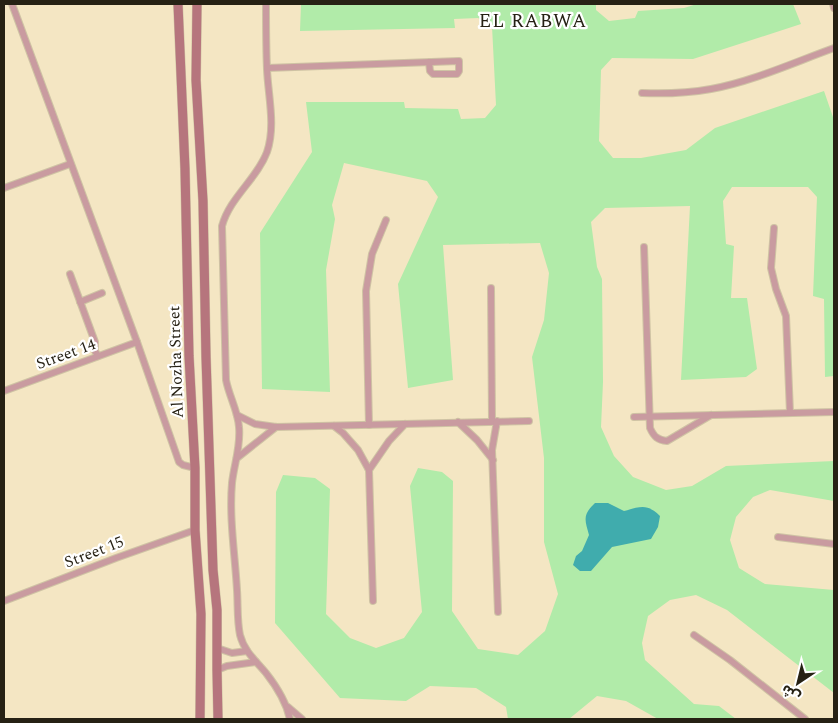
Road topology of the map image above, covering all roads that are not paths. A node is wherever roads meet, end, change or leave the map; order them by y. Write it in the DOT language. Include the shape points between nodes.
graph roads {
  1 [pos="12,4"];
  2 [pos="178,4"];
  3 [pos="197,4"];
  4 [pos="266,4"];
  5 [pos="833,4"];
  6 [pos="834,8"];
  7 [pos="834,48"];
  8 [pos="429,62"];
  9 [pos="267,68"];
  10 [pos="642,93"];
  11 [pos="70,164"];
  12 [pos="4,188"];
  13 [pos="386,220"];
  14 [pos="774,228"];
  15 [pos="644,247"];
  16 [pos="70,274"];
  17 [pos="491,288"];
  18 [pos="102,293"];
  19 [pos="80,302"];
  20 [pos="137,342"];
  21 [pos="101,355"];
  22 [pos="4,392"];
  23 [pos="834,412"];
  24 [pos="790,413"];
  25 [pos="711,414"];
  26 [pos="237,415"];
  27 [pos="634,417"];
  28 [pos="649,417"];
  29 [pos="495,421"];
  30 [pos="529,421"];
  31 [pos="458,422"];
  32 [pos="405,424"];
  33 [pos="209,425"];
  34 [pos="369,425"];
  35 [pos="194,426"];
  36 [pos="334,426"];
  37 [pos="276,427"];
  38 [pos="210,450"];
  39 [pos="194,451"];
  40 [pos="237,458"];
  41 [pos="493,460"];
  42 [pos="195,468"];
  43 [pos="369,470"];
  44 [pos="195,530"];
  45 [pos="778,537"];
  46 [pos="834,544"];
  47 [pos="4,601"];
  48 [pos="372,601"];
  49 [pos="498,612"];
  50 [pos="694,635"];
  51 [pos="217,648"];
  52 [pos="247,651"];
  53 [pos="256,662"];
  54 [pos="216,670"];
  55 [pos="287,706"];
  56 [pos="200,719"];
  57 [pos="218,719"];
  58 [pos="290,719"];
  59 [pos="302,719"];
  60 [pos="805,719"];
  1 -- 11 [label="street"];
  2 -- 35 [label="main road, Al Nozha Street"];
  3 -- 33 [label="main road, Al Nozha Street" via="196,80"];
  4 -- 9 [label="street"];
  5 -- 6 [label="street"];
  7 -- 10 [label="street" via="713,89"];
  8 -- 8 [label="street" via="432,74 457,74 459,71 459,61"];
  8 -- 9 [label="street"];
  9 -- 26 [label="street" via="270,141 261,164 231,205 222,226 226,380"];
  11 -- 12 [label="street"];
  11 -- 20 [label="street"];
  13 -- 34 [label="street" via="372,254 366,291"];
  14 -- 24 [label="street" via="771,268 786,316"];
  15 -- 28 [label="street"];
  16 -- 19 [label="street"];
  17 -- 29 [label="street"];
  18 -- 19 [label="street"];
  19 -- 21 [label="street" via="95,342 101,348"];
  20 -- 21 [label="street, Street 14"];
  20 -- 42 [label="street" via="179,462"];
  21 -- 22 [label="street, Street 14"];
  23 -- 24 [label="street"];
  24 -- 25 [label="street"];
  25 -- 28 [label="street"];
  25 -- 28 [label="street" via="667,441 653,435"];
  26 -- 37 [label="street" via="255,424"];
  26 -- 40 [label="street" via="240,437"];
  27 -- 28 [label="street"];
  29 -- 30 [label="street"];
  29 -- 31 [label="street"];
  29 -- 41 [label="street"];
  31 -- 32 [label="street"];
  31 -- 41 [label="street"];
  32 -- 34 [label="street"];
  32 -- 43 [label="street" via="388,441"];
  33 -- 35 [label="main road" via="199,429"];
  33 -- 38 [label="main road, Al Nozha Street"];
  34 -- 36 [label="street"];
  35 -- 39 [label="main road, Al Nozha Street"];
  36 -- 37 [label="street"];
  36 -- 43 [label="street" via="358,450"];
  37 -- 40 [label="street"];
  38 -- 39 [label="main road" via="204,446"];
  38 -- 51 [label="main road, Al Nozha Street"];
  39 -- 42 [label="main road, Al Nozha Street"];
  40 -- 52 [label="street" via="232,486 233,542 239,630"];
  41 -- 49 [label="street"];
  42 -- 44 [label="main road, Al Nozha Street"];
  43 -- 48 [label="street"];
  44 -- 47 [label="street, Street 15"];
  44 -- 56 [label="main road, Al Nozha Street" via="201,614"];
  45 -- 46 [label="street"];
  50 -- 60 [label="street"];
  51 -- 52 [label="street" via="232,653"];
  51 -- 54 [label="main road, Al Nozha Street"];
  52 -- 53 [label="street"];
  53 -- 54 [label="street"];
  53 -- 55 [label="street"];
  54 -- 57 [label="main road, Al Nozha Street"];
  55 -- 58 [label="street"];
  55 -- 59 [label="street"];
}
